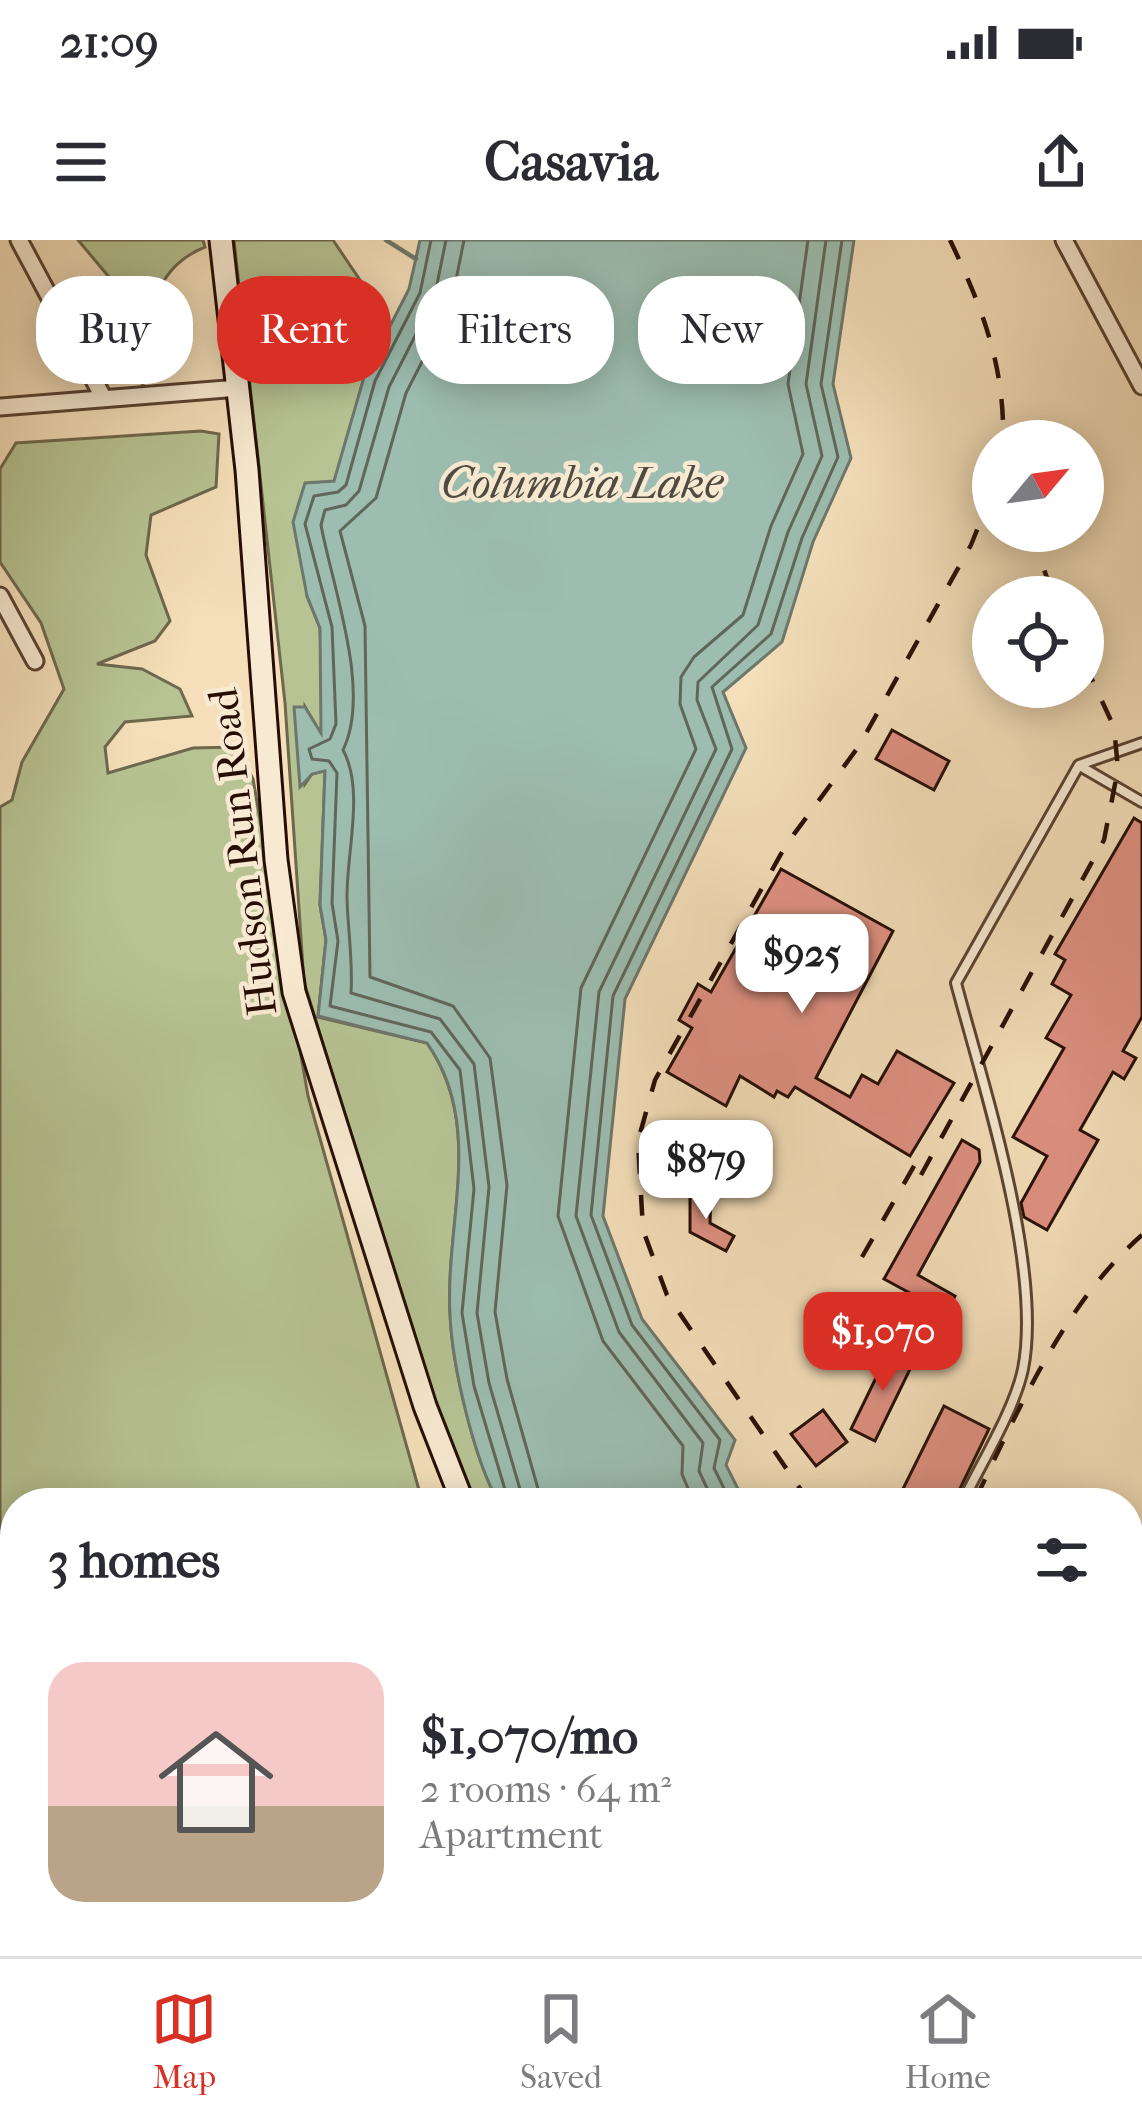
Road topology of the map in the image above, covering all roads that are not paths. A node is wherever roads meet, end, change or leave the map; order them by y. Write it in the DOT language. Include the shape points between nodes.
graph roads {
  1 [pos="20,240"];
  2 [pos="220,240"];
  3 [pos="1064,240"];
  4 [pos="1142,386"];
  5 [pos="239,388"];
  6 [pos="103,397"];
  7 [pos="0,407"];
  8 [pos="0,596"];
  9 [pos="35,661"];
  10 [pos="1142,742"];
  11 [pos="1079,765"];
  12 [pos="1142,802"];
  13 [pos="457,1488"];
  14 [pos="969,1488"];
  1 -- 6 [label="street"];
  2 -- 5 [label="main road, Hudson Run Road"];
  3 -- 4 [label="street"];
  5 -- 6 [label="street"];
  5 -- 13 [label="main road, Hudson Run Road" via="294,992"];
  6 -- 7 [label="street"];
  8 -- 9 [label="street"];
  10 -- 11 [label="lane"];
  11 -- 12 [label="lane"];
  11 -- 14 [label="lane" via="956,983 1026,1292 1023,1372"];
}
